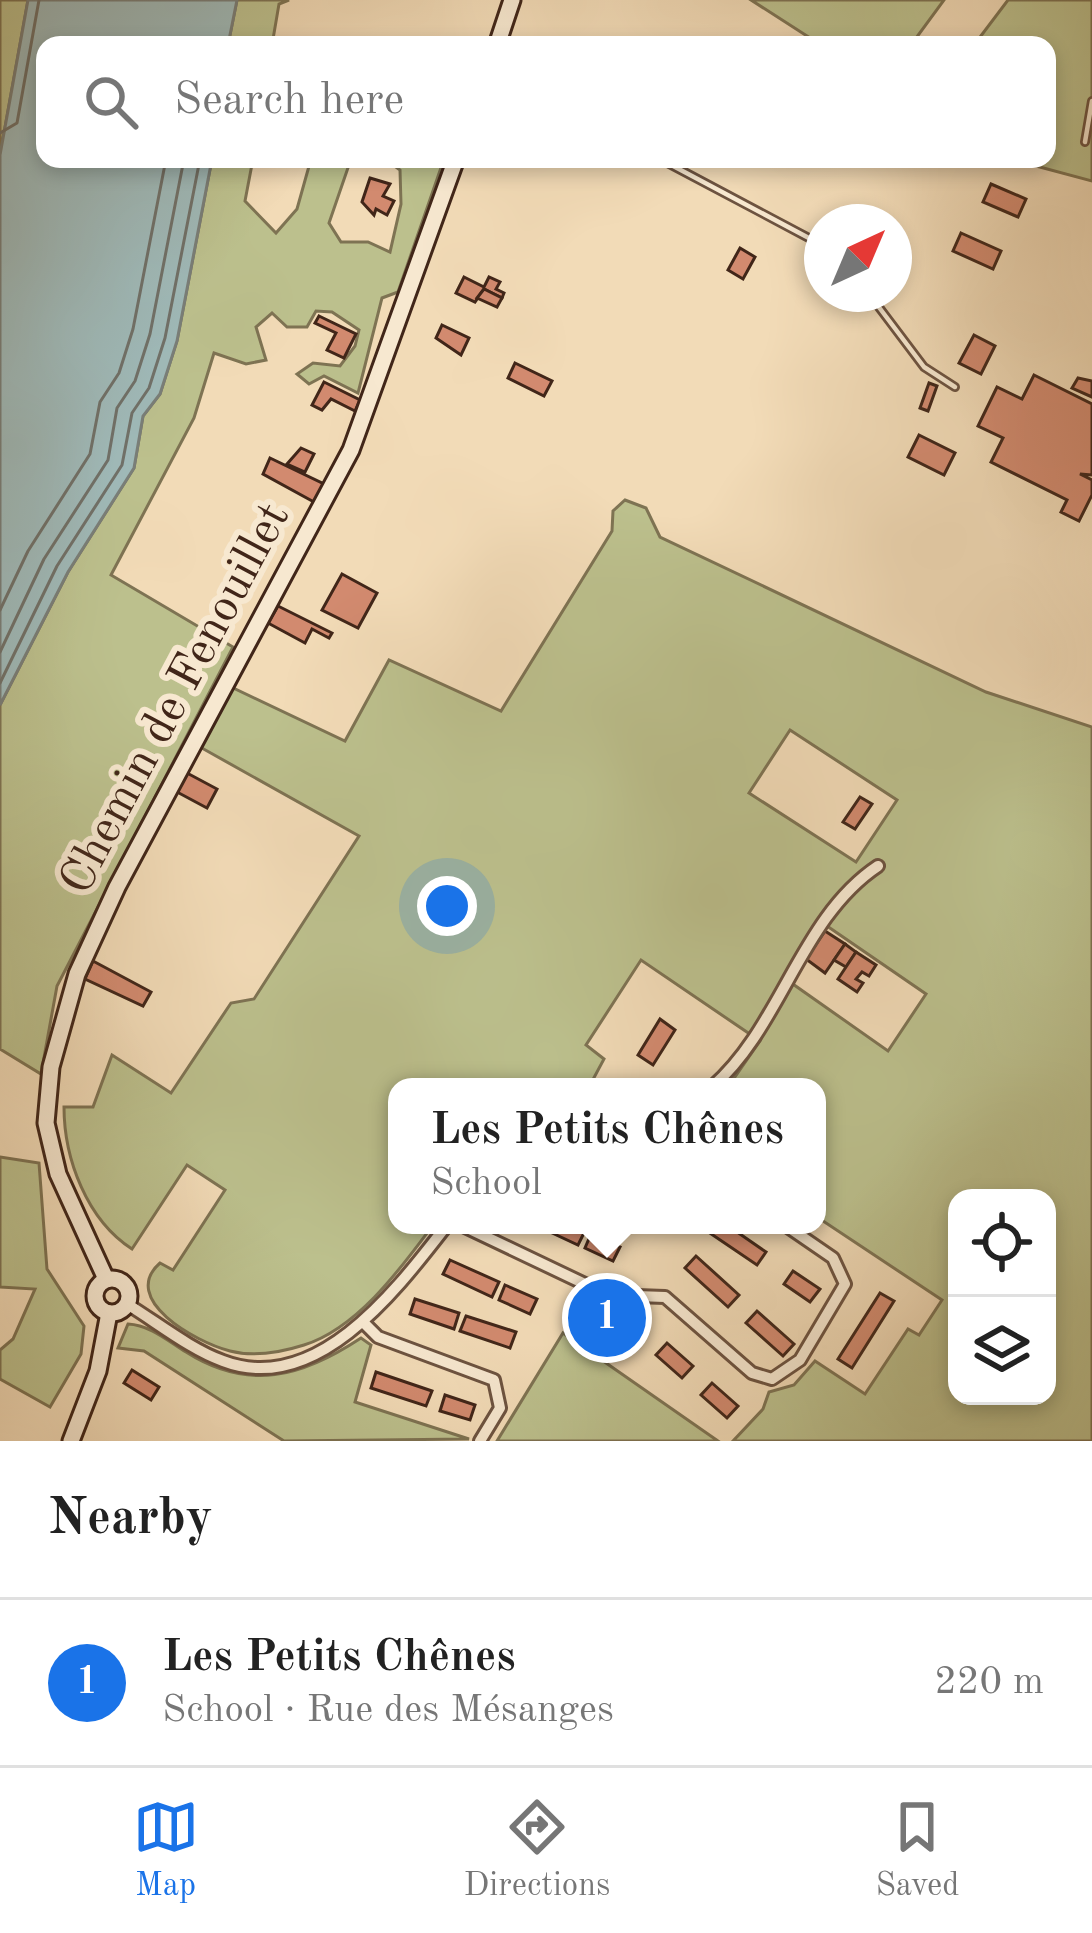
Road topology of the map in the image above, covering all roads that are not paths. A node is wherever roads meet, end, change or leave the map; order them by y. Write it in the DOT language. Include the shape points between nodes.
graph roads {
  1 [pos="512,0"];
  2 [pos="500,36"];
  3 [pos="1092,100"];
  4 [pos="1085,142"];
  5 [pos="453,168"];
  6 [pos="677,168"];
  7 [pos="804,235"];
  8 [pos="883,312"];
  9 [pos="955,388"];
  10 [pos="878,866"];
  11 [pos="720,1078"];
  12 [pos="439,1234"];
  13 [pos="480,1234"];
  14 [pos="798,1234"];
  15 [pos="106,1280"];
  16 [pos="127,1304"];
  17 [pos="109,1313"];
  18 [pos="363,1322"];
  19 [pos="71,1441"];
  20 [pos="480,1441"];
  1 -- 2 [label="street"];
  3 -- 4 [label="lane"];
  5 -- 15 [label="street, Chemin de Fenouillet" via="351,451 118,887 71,994 46,1123 58,1174"];
  6 -- 7 [label="lane"];
  8 -- 9 [label="lane" via="924,367"];
  10 -- 11 [label="street" via="838,902"];
  12 -- 18 [label="street"];
  13 -- 14 [label="street" via="608,1295 665,1297 752,1373 772,1379 800,1360 845,1284 833,1258"];
  15 -- 16 [label="street, Chemin de Fenouillet" via="122,1281"];
  15 -- 17 [label="street, Chemin de Fenouillet" via="95,1300"];
  16 -- 17 [label="street"];
  16 -- 18 [label="street" via="236,1365 297,1361"];
  17 -- 19 [label="street, Chemin de Fenouillet"];
  18 -- 20 [label="street" via="378,1337 494,1380 500,1408"];
}
